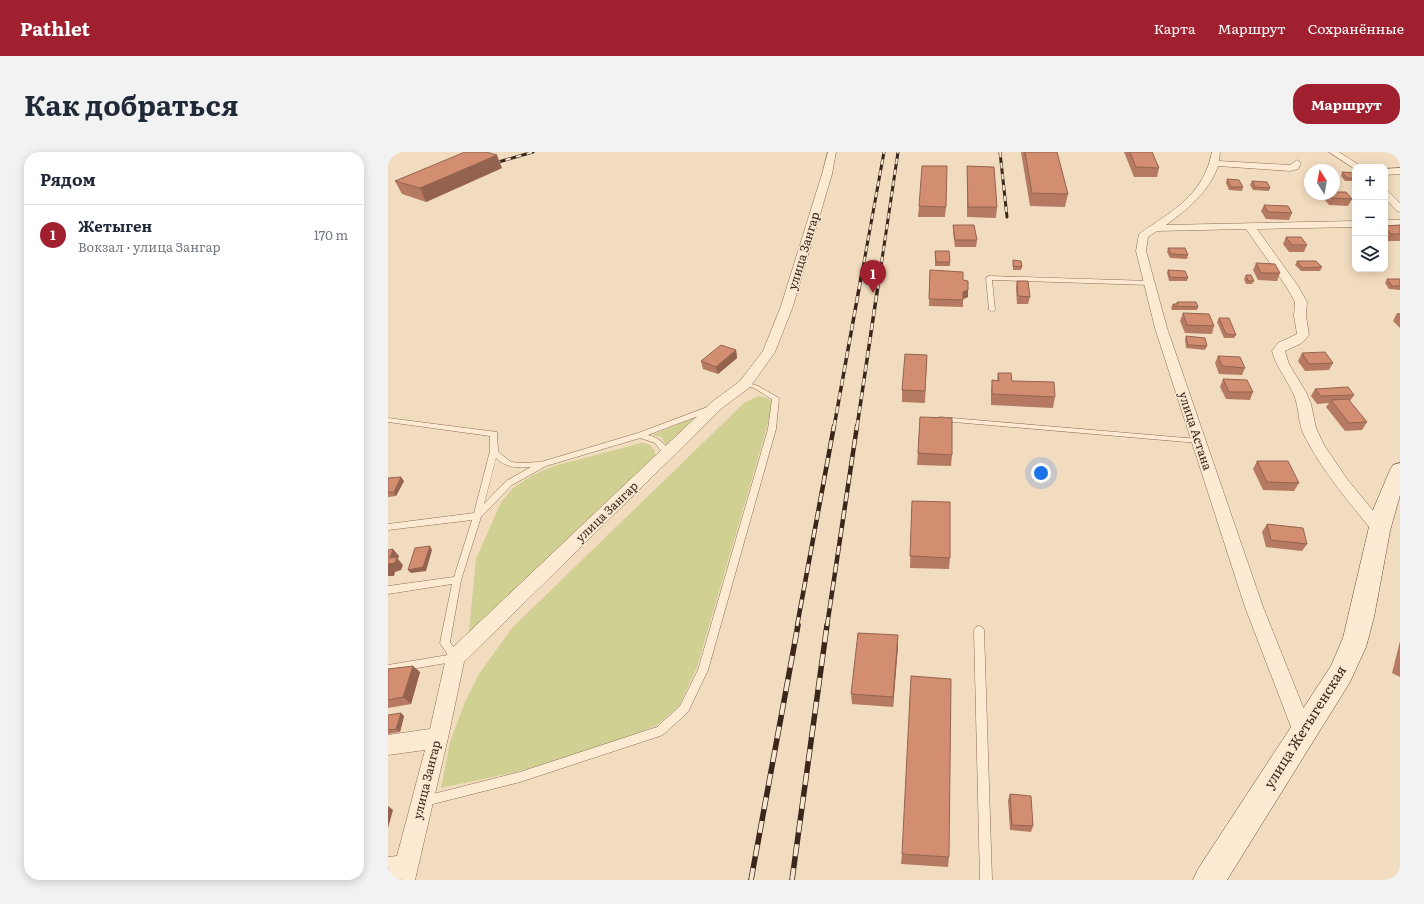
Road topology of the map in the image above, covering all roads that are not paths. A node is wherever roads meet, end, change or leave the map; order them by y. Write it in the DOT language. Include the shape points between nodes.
graph roads {
  1 [pos="832,152"];
  2 [pos="1333,152"];
  3 [pos="1215,157"];
  4 [pos="1297,163"];
  5 [pos="1353,164"];
  6 [pos="1400,171"];
  7 [pos="1388,172"];
  8 [pos="1400,192"];
  9 [pos="1388,193"];
  10 [pos="1388,196"];
  11 [pos="1400,209"];
  12 [pos="1388,223"];
  13 [pos="1400,223"];
  14 [pos="1352,224"];
  15 [pos="1250,227"];
  16 [pos="1153,228"];
  17 [pos="1150,283"];
  18 [pos="992,310"];
  19 [pos="745,384"];
  20 [pos="717,406"];
  21 [pos="936,419"];
  22 [pos="388,420"];
  23 [pos="641,435"];
  24 [pos="1198,441"];
  25 [pos="494,451"];
  26 [pos="668,454"];
  27 [pos="543,464"];
  28 [pos="1397,482"];
  29 [pos="477,516"];
  30 [pos="388,527"];
  31 [pos="1380,529"];
  32 [pos="457,580"];
  33 [pos="388,590"];
  34 [pos="978,630"];
  35 [pos="455,658"];
  36 [pos="388,669"];
  37 [pos="1303,732"];
  38 [pos="438,738"];
  39 [pos="388,745"];
  40 [pos="422,801"];
  41 [pos="399,872"];
  42 [pos="986,880"];
  43 [pos="1209,880"];
  1 -- 19 [label="street, улица Зангар" via="770,352"];
  2 -- 5 [label="street"];
  3 -- 4 [label="street" via="1290,168 1295,167"];
  3 -- 16 [label="street, улица Астана" via="1210,176 1194,198"];
  6 -- 7 [label="street"];
  8 -- 9 [label="street"];
  10 -- 11 [label="street"];
  12 -- 13 [label="street"];
  14 -- 15 [label="street"];
  15 -- 16 [label="street"];
  15 -- 31 [label="street" via="1302,302 1302,335 1278,351 1280,361 1303,400 1310,431 1330,466"];
  16 -- 17 [label="street, улица Астана" via="1143,236 1141,251"];
  17 -- 18 [label="lane" via="989,278"];
  17 -- 24 [label="street, улица Астана" via="1161,328"];
  19 -- 20 [label="street, улица Зангар"];
  19 -- 40 [label="lane" via="776,398 772,428 703,670 684,709 660,731 520,777"];
  20 -- 23 [label="lane"];
  20 -- 26 [label="street, улица Зангар"];
  21 -- 24 [label="lane"];
  22 -- 25 [label="lane" via="494,434"];
  23 -- 26 [label="lane" via="653,438"];
  23 -- 27 [label="lane"];
  24 -- 37 [label="street, улица Астана" via="1254,607"];
  25 -- 27 [label="lane" via="500,460 514,466"];
  25 -- 29 [label="lane"];
  26 -- 35 [label="street, улица Зангар"];
  27 -- 29 [label="lane" via="509,483"];
  28 -- 31 [label="main road, улица Жетыгенская" via="1385,508"];
  29 -- 30 [label="lane"];
  29 -- 32 [label="lane"];
  31 -- 37 [label="main road, улица Жетыгенская" via="1356,639 1341,674"];
  32 -- 33 [label="lane"];
  32 -- 35 [label="lane" via="445,644"];
  34 -- 42 [label="lane"];
  35 -- 36 [label="lane"];
  35 -- 38 [label="street, улица Зангар"];
  37 -- 43 [label="main road, улица Жетыгенская"];
  38 -- 39 [label="street"];
  38 -- 40 [label="street, улица Зангар"];
  40 -- 41 [label="street, улица Зангар"];
}
